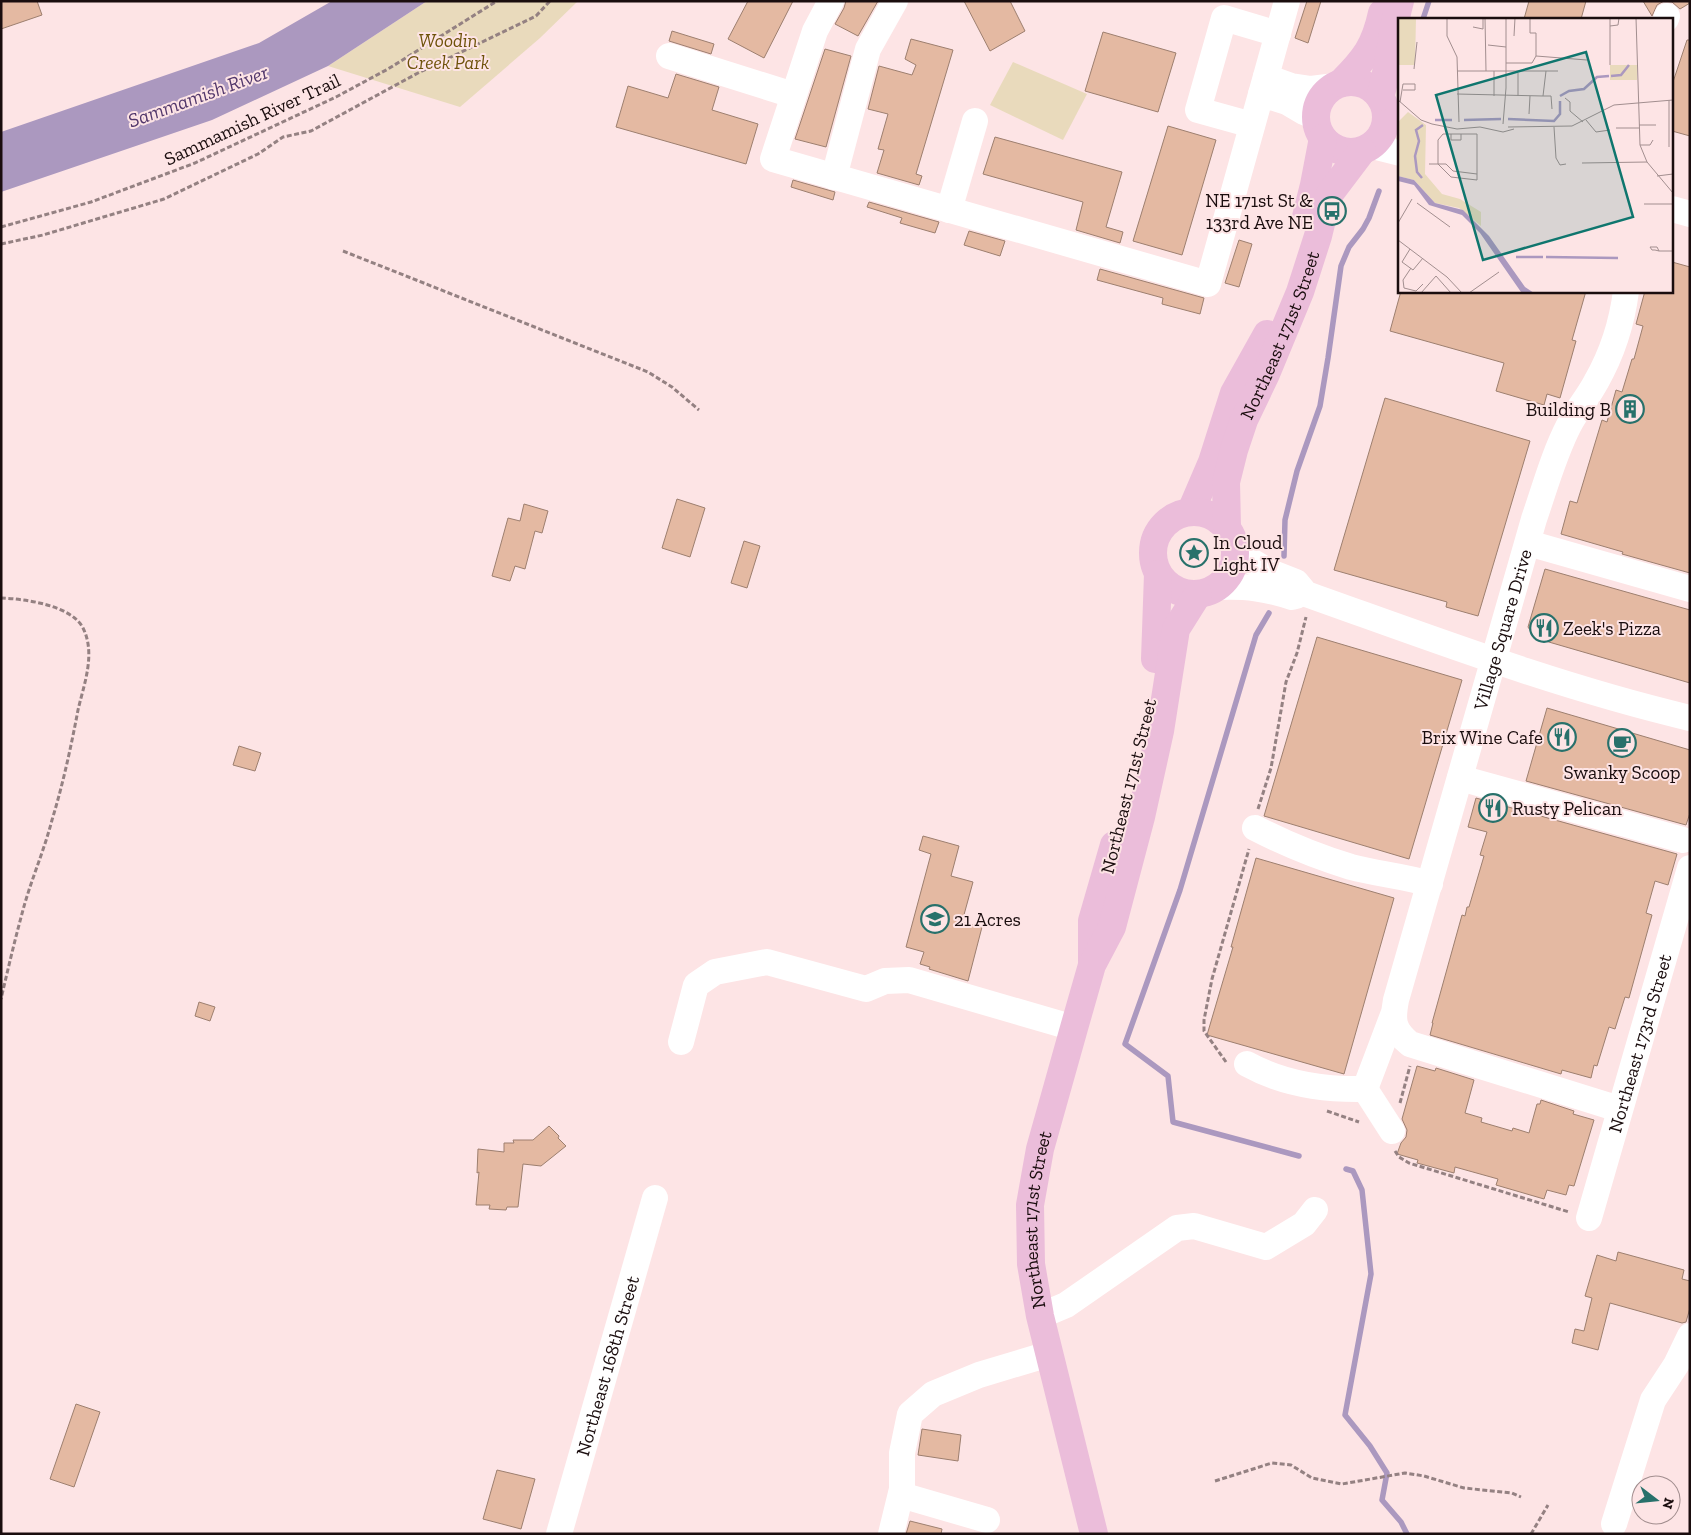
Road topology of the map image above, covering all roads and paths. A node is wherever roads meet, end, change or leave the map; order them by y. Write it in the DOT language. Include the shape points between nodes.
graph roads {
  1 [pos="498,1"];
  2 [pos="550,1"];
  3 [pos="831,1"];
  4 [pos="895,1"];
  5 [pos="1287,1"];
  6 [pos="1384,1"];
  7 [pos="1400,1"];
  8 [pos="1278,34"];
  9 [pos="670,56"];
  10 [pos="1264,85"];
  11 [pos="1338,85"];
  12 [pos="793,95"];
  13 [pos="1388,107"];
  14 [pos="975,120"];
  15 [pos="1252,125"];
  16 [pos="1320,128"];
  17 [pos="1367,148"];
  18 [pos="1398,153"];
  19 [pos="834,177"];
  20 [pos="949,210"];
  21 [pos="1674,210"];
  22 [pos="1690,214"];
  23 [pos="1,227"];
  24 [pos="1,244"];
  25 [pos="343,251"];
  26 [pos="1626,292"];
  27 [pos="699,410"];
  28 [pos="1191,511"];
  29 [pos="1227,527"];
  30 [pos="1528,542"];
  31 [pos="1236,552"];
  32 [pos="1158,574"];
  33 [pos="1690,589"];
  34 [pos="1208,590"];
  35 [pos="1,598"];
  36 [pos="1306,605"];
  37 [pos="1494,660"];
  38 [pos="1690,718"];
  39 [pos="1460,778"];
  40 [pos="1255,828"];
  41 [pos="1682,840"];
  42 [pos="1690,868"];
  43 [pos="1430,884"];
  44 [pos="1092,965"];
  45 [pos="1,999"];
  46 [pos="1397,1026"];
  47 [pos="1074,1028"];
  48 [pos="681,1042"];
  49 [pos="1412,1060"];
  50 [pos="1238,1066"];
  51 [pos="1365,1088"];
  52 [pos="1323,1109"];
  53 [pos="1620,1109"];
  54 [pos="1364,1123"];
  55 [pos="1392,1131"];
  56 [pos="655,1198"];
  57 [pos="1315,1210"];
  58 [pos="1588,1218"];
  59 [pos="1040,1316"];
  60 [pos="1690,1336"];
  61 [pos="1049,1354"];
  62 [pos="1215,1481"];
  63 [pos="901,1495"];
  64 [pos="1521,1498"];
  65 [pos="1548,1505"];
  66 [pos="987,1520"];
  67 [pos="1614,1524"];
  68 [pos="560,1534"];
  69 [pos="891,1534"];
  70 [pos="1094,1534"];
  71 [pos="1531,1534"];
  1 -- 23 [label="path, Sammamish River Trail" via="336,97 195,163 91,202"];
  2 -- 24 [label="path" via="536,16 418,73 311,131 283,136 258,154 172,196 43,235"];
  3 -- 12 [label="street" via="814,31"];
  4 -- 19 [label="street" via="868,49"];
  5 -- 8 [label="street"];
  6 -- 11 [label="main road" via="1373,45 1360,64"];
  7 -- 13 [label="main road" via="1387,74"];
  8 -- 10 [label="street"];
  8 -- 15 [label="street" via="1224,18 1198,110"];
  9 -- 12 [label="street"];
  10 -- 11 [label="street" via="1311,89"];
  10 -- 15 [label="street"];
  10 -- 16 [label="street" via="1304,112"];
  11 -- 13 [label="main road" via="1363,84 1373,89"];
  11 -- 16 [label="main road" via="1327,92 1318,106"];
  12 -- 19 [label="street" via="774,159"];
  13 -- 17 [label="main road" via="1380,138"];
  14 -- 20 [label="street"];
  15 -- 20 [label="street" via="1208,284"];
  16 -- 17 [label="main road" via="1331,146 1340,151"];
  16 -- 28 [label="main road, Northeast 171st Street" via="1314,185 1282,296 1270,329 1234,394 1212,462"];
  17 -- 18 [label="street"];
  17 -- 29 [label="main road, Northeast 171st Street" via="1331,192 1300,292 1244,420 1226,482"];
  19 -- 20 [label="street"];
  21 -- 22 [label="street"];
  25 -- 27 [label="path" via="648,372"];
  26 -- 30 [label="street, Village Square Drive" via="1611,352 1569,425"];
  28 -- 29 [label="main road" via="1204,512"];
  28 -- 32 [label="main road" via="1178,514 1158,533 1153,546 1153,561"];
  29 -- 31 [label="main road"];
  30 -- 33 [label="street"];
  30 -- 37 [label="street, Village Square Drive"];
  31 -- 34 [label="main road" via="1228,577"];
  31 -- 36 [label="street" via="1268,571 1296,582"];
  32 -- 34 [label="main road" via="1179,591 1192,594"];
  32 -- 44 [label="main road, Northeast 171st Street" via="1152,696 1124,813 1092,921"];
  34 -- 36 [label="street" via="1245,586 1263,588 1292,596"];
  34 -- 44 [label="main road, Northeast 171st Street" via="1176,629 1160,731 1140,817 1112,927"];
  35 -- 45 [label="path" via="38,603 72,615 83,627 89,661 57,803 23,909"];
  36 -- 37 [label="street"];
  36 -- 40 [label="path"];
  37 -- 38 [label="street" via="1566,685"];
  37 -- 39 [label="street, Village Square Drive"];
  39 -- 41 [label="street"];
  39 -- 43 [label="street, Village Square Drive"];
  40 -- 43 [label="street" via="1305,852 1352,867"];
  40 -- 50 [label="path" via="1223,936 1204,1020 1204,1031"];
  42 -- 53 [label="street, Northeast 173rd Street"];
  43 -- 46 [label="street, Village Square Drive" via="1398,992"];
  44 -- 47 [label="main road, Northeast 171st Street"];
  46 -- 51 [label="street, Village Square Drive"];
  46 -- 53 [label="street" via="1410,1044 1425,1050"];
  47 -- 48 [label="street" via="909,980 885,981 866,988 768,962 715,972 696,985"];
  47 -- 59 [label="main road, Northeast 171st Street" via="1040,1149 1030,1205 1031,1264"];
  49 -- 55 [label="path"];
  50 -- 51 [label="street" via="1310,1086 1340,1090"];
  51 -- 55 [label="street"];
  52 -- 54 [label="path"];
  53 -- 58 [label="street, Northeast 173rd Street"];
  55 -- 58 [label="path" via="1389,1137 1395,1151 1409,1163"];
  56 -- 68 [label="street, Northeast 168th Street"];
  57 -- 59 [label="street" via="1304,1224 1266,1247 1194,1226 1177,1228 1066,1305"];
  59 -- 61 [label="main road, Northeast 171st Street"];
  60 -- 67 [label="street" via="1653,1400"];
  61 -- 63 [label="street" via="979,1375 933,1394 910,1414 902,1453"];
  61 -- 70 [label="main road, Northeast 171st Street"];
  62 -- 64 [label="path" via="1272,1463 1291,1465 1312,1478 1342,1484 1405,1473 1464,1488 1512,1493"];
  63 -- 66 [label="street"];
  63 -- 69 [label="street"];
  65 -- 71 [label="path"];
}
